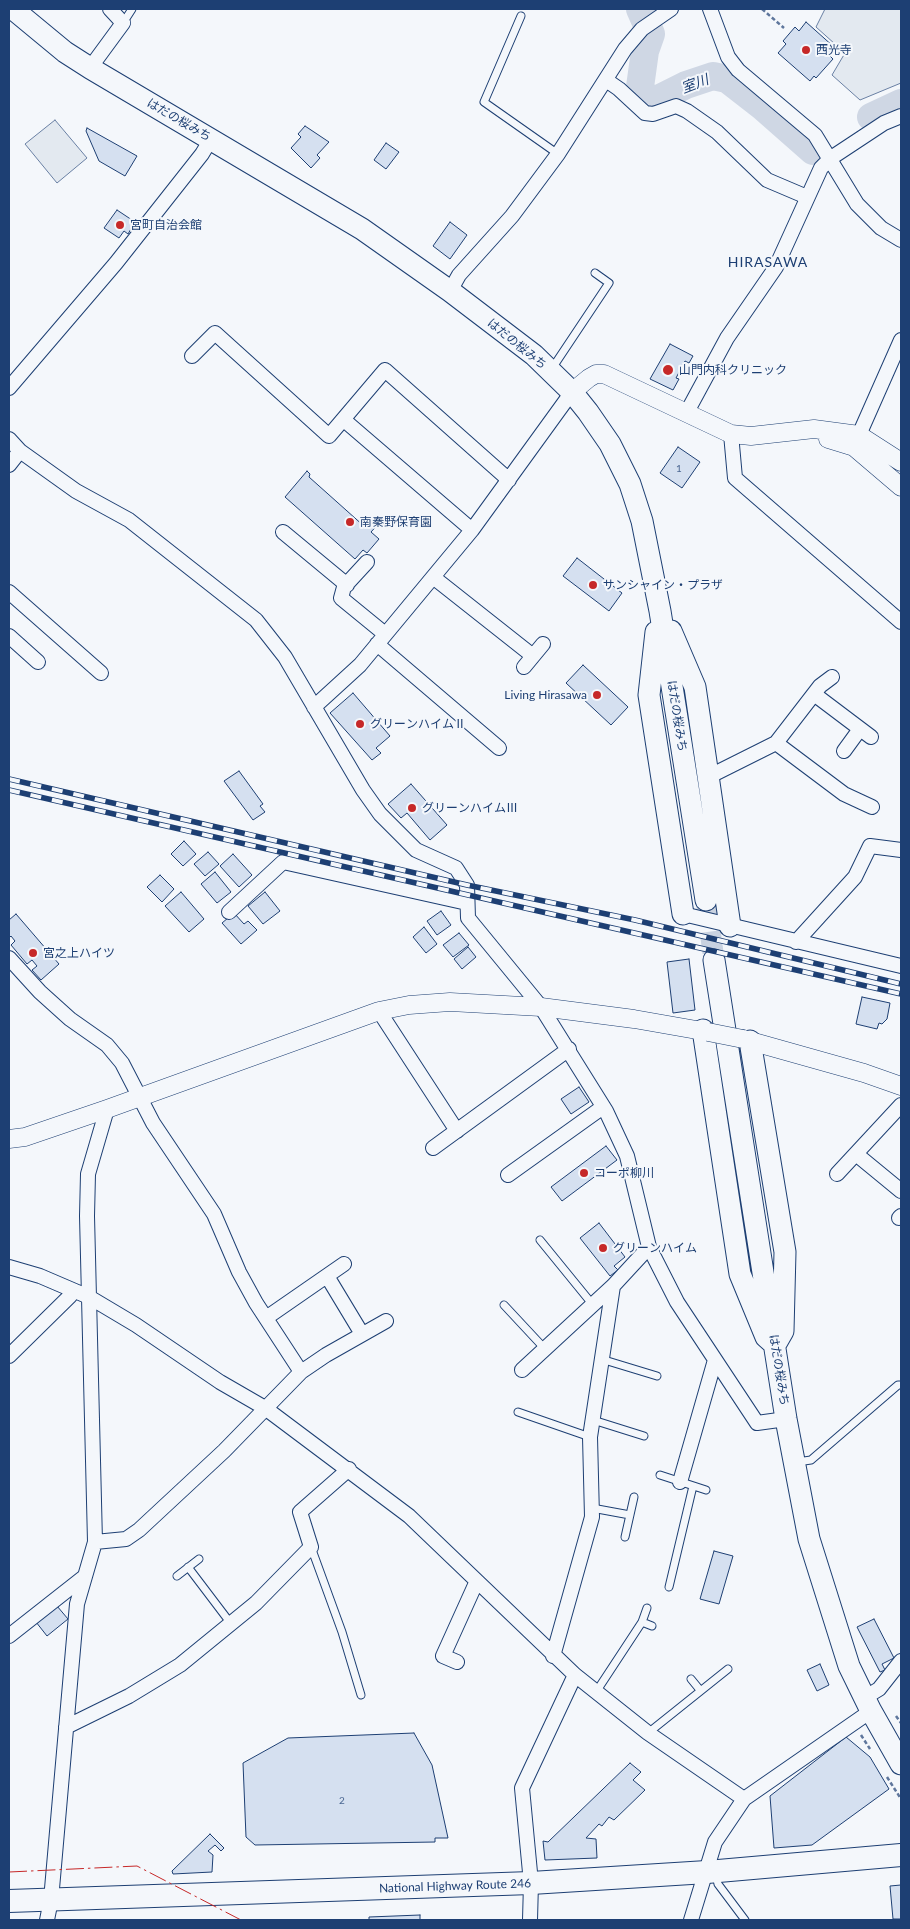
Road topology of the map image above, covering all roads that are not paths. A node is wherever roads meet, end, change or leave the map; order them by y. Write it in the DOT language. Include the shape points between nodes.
graph roads {
  1 [pos="13,9"];
  2 [pos="110,9"];
  3 [pos="132,9"];
  4 [pos="671,9"];
  5 [pos="710,9"];
  6 [pos="521,16"];
  7 [pos="123,23"];
  8 [pos="90,68"];
  9 [pos="606,80"];
  10 [pos="901,116"];
  11 [pos="211,139"];
  12 [pos="558,154"];
  13 [pos="831,158"];
  14 [pos="807,197"];
  15 [pos="901,240"];
  16 [pos="594,273"];
  17 [pos="450,291"];
  18 [pos="901,340"];
  19 [pos="192,356"];
  20 [pos="550,371"];
  21 [pos="9,388"];
  22 [pos="572,392"];
  23 [pos="687,412"];
  24 [pos="344,420"];
  25 [pos="731,434"];
  26 [pos="9,439"];
  27 [pos="856,441"];
  28 [pos="20,451"];
  29 [pos="900,459"];
  30 [pos="9,465"];
  31 [pos="509,480"];
  32 [pos="901,487"];
  33 [pos="472,530"];
  34 [pos="287,541"];
  35 [pos="367,562"];
  36 [pos="433,576"];
  37 [pos="347,585"];
  38 [pos="12,589"];
  39 [pos="660,611"];
  40 [pos="901,622"];
  41 [pos="381,639"];
  42 [pos="11,642"];
  43 [pos="543,644"];
  44 [pos="533,656"];
  45 [pos="38,662"];
  46 [pos="524,667"];
  47 [pos="101,673"];
  48 [pos="832,677"];
  49 [pos="814,694"];
  50 [pos="314,707"];
  51 [pos="776,743"];
  52 [pos="499,748"];
  53 [pos="844,751"];
  54 [pos="710,776"];
  55 [pos="872,807"];
  56 [pos="901,850"];
  57 [pos="706,900"];
  58 [pos="467,903"];
  59 [pos="229,912"];
  60 [pos="683,914"];
  61 [pos="730,926"];
  62 [pos="796,942"];
  63 [pos="9,958"];
  64 [pos="714,960"];
  65 [pos="901,966"];
  66 [pos="540,1007"];
  67 [pos="379,1010"];
  68 [pos="706,1031"];
  69 [pos="746,1040"];
  70 [pos="569,1049"];
  71 [pos="901,1086"];
  72 [pos="138,1097"];
  73 [pos="901,1105"];
  74 [pos="603,1107"];
  75 [pos="107,1109"];
  76 [pos="457,1131"];
  77 [pos="9,1139"];
  78 [pos="434,1148"];
  79 [pos="856,1154"];
  80 [pos="837,1174"];
  81 [pos="508,1175"];
  82 [pos="901,1191"];
  83 [pos="540,1240"];
  84 [pos="649,1246"];
  85 [pos="344,1264"];
  86 [pos="9,1267"];
  87 [pos="327,1276"];
  88 [pos="613,1286"];
  89 [pos="72,1290"];
  90 [pos="89,1297"];
  91 [pos="504,1305"];
  92 [pos="593,1305"];
  93 [pos="266,1318"];
  94 [pos="386,1321"];
  95 [pos="362,1334"];
  96 [pos="775,1345"];
  97 [pos="545,1349"];
  98 [pos="9,1356"];
  99 [pos="601,1358"];
  100 [pos="715,1360"];
  101 [pos="522,1370"];
  102 [pos="301,1372"];
  103 [pos="657,1376"];
  104 [pos="901,1385"];
  105 [pos="264,1408"];
  106 [pos="518,1412"];
  107 [pos="786,1419"];
  108 [pos="593,1420"];
  109 [pos="644,1436"];
  110 [pos="590,1437"];
  111 [pos="794,1463"];
  112 [pos="348,1469"];
  113 [pos="660,1476"];
  114 [pos="687,1484"];
  115 [pos="706,1490"];
  116 [pos="634,1497"];
  117 [pos="592,1508"];
  118 [pos="630,1515"];
  119 [pos="625,1537"];
  120 [pos="95,1542"];
  121 [pos="311,1547"];
  122 [pos="199,1559"];
  123 [pos="188,1567"];
  124 [pos="178,1576"];
  125 [pos="84,1577"];
  126 [pos="476,1583"];
  127 [pos="669,1586"];
  128 [pos="647,1608"];
  129 [pos="642,1622"];
  130 [pos="232,1625"];
  131 [pos="652,1626"];
  132 [pos="9,1636"];
  133 [pos="553,1656"];
  134 [pos="901,1661"];
  135 [pos="456,1662"];
  136 [pos="728,1669"];
  137 [pos="575,1676"];
  138 [pos="691,1679"];
  139 [pos="700,1690"];
  140 [pos="596,1692"];
  141 [pos="361,1695"];
  142 [pos="867,1705"];
  143 [pos="66,1727"];
  144 [pos="648,1733"];
  145 [pos="901,1764"];
  146 [pos="744,1799"];
  147 [pos="901,1855"];
  148 [pos="711,1871"];
  149 [pos="531,1883"];
  150 [pos="9,1901"];
  151 [pos="49,1910"];
  152 [pos="530,1920"];
  153 [pos="691,1920"];
  154 [pos="745,1920"];
  1 -- 8 [label="main road, はだの桜みち" via="65,52"];
  2 -- 7 [label="street"];
  3 -- 7 [label="lane"];
  4 -- 9 [label="street" via="642,29"];
  5 -- 13 [label="street" via="728,56 738,70 814,135"];
  6 -- 12 [label="lane" via="484,102"];
  7 -- 8 [label="street"];
  8 -- 11 [label="main road, はだの桜みち"];
  9 -- 12 [label="street"];
  9 -- 14 [label="street" via="645,113 653,114 676,106 688,112 717,132 768,180"];
  10 -- 13 [label="street" via="884,123"];
  11 -- 17 [label="main road, はだの桜みち" via="362,229"];
  11 -- 21 [label="street" via="116,263"];
  12 -- 17 [label="street"];
  13 -- 14 [label="street" via="821,168"];
  13 -- 15 [label="street" via="857,204 881,228"];
  14 -- 23 [label="street" via="776,267 727,338"];
  16 -- 20 [label="lane" via="609,283"];
  17 -- 20 [label="main road, はだの桜みち"];
  18 -- 27 [label="street"];
  19 -- 24 [label="street" via="215,333 329,436"];
  20 -- 22 [label="main road, はだの桜みち"];
  22 -- 23 [label="street" via="596,374 604,374"];
  22 -- 31 [label="street"];
  22 -- 39 [label="main road, はだの桜みち" via="610,444 630,484 642,522"];
  23 -- 25 [label="street"];
  24 -- 31 [label="street" via="384,370"];
  24 -- 33 [label="street"];
  25 -- 27 [label="street" via="781,433"];
  25 -- 40 [label="street" via="734,478"];
  26 -- 28 [label="street"];
  27 -- 29 [label="street"];
  27 -- 32 [label="street"];
  28 -- 30 [label="street"];
  28 -- 50 [label="street" via="76,491 129,520 256,620 284,657"];
  31 -- 33 [label="street"];
  33 -- 36 [label="street"];
  34 -- 37 [label="street"];
  35 -- 37 [label="street"];
  36 -- 41 [label="street"];
  36 -- 44 [label="street" via="490,613"];
  37 -- 41 [label="street" via="341,598"];
  38 -- 47 [label="street" via="69,636"];
  39 -- 54 [label="main road" via="696,687"];
  39 -- 57 [label="main road, はだの桜みち"];
  39 -- 60 [label="main road" via="649,695"];
  41 -- 50 [label="street" via="360,666"];
  41 -- 52 [label="street" via="438,705"];
  42 -- 45 [label="street"];
  43 -- 44 [label="street"];
  44 -- 46 [label="street"];
  48 -- 49 [label="street"];
  49 -- 51 [label="street"];
  49 -- 53 [label="street" via="866,733"];
  50 -- 58 [label="street" via="380,814 416,850 456,868 467,886"];
  51 -- 54 [label="street"];
  51 -- 55 [label="street" via="844,794"];
  54 -- 61 [label="main road"];
  56 -- 62 [label="street" via="870,846 855,877"];
  58 -- 59 [label="street" via="283,862"];
  58 -- 66 [label="street" via="468,918"];
  60 -- 61 [label="street"];
  61 -- 62 [label="street"];
  62 -- 65 [label="street"];
  63 -- 72 [label="street" via="70,1019 107,1045 122,1063"];
  64 -- 96 [label="main road, はだの桜みち"];
  66 -- 67 [label="street" via="450,1002"];
  66 -- 68 [label="street"];
  66 -- 70 [label="street"];
  67 -- 72 [label="street"];
  67 -- 76 [label="street"];
  68 -- 69 [label="street, bridge"];
  68 -- 96 [label="main road" via="740,1274 766,1337"];
  69 -- 71 [label="street"];
  69 -- 96 [label="main road" via="785,1252 783,1331"];
  70 -- 74 [label="street"];
  70 -- 76 [label="street"];
  72 -- 75 [label="street"];
  72 -- 93 [label="street" via="214,1214 239,1272"];
  73 -- 79 [label="street"];
  74 -- 81 [label="street"];
  74 -- 84 [label="street" via="627,1156"];
  75 -- 77 [label="street"];
  75 -- 90 [label="street" via="88,1174"];
  76 -- 78 [label="street"];
  79 -- 80 [label="street"];
  79 -- 82 [label="street"];
  83 -- 92 [label="lane"];
  84 -- 88 [label="street"];
  84 -- 100 [label="street" via="677,1302"];
  85 -- 87 [label="street"];
  86 -- 89 [label="street"];
  87 -- 93 [label="street"];
  87 -- 95 [label="street"];
  88 -- 92 [label="street"];
  88 -- 99 [label="street"];
  89 -- 90 [label="street"];
  89 -- 98 [label="street" via="70,1296"];
  90 -- 105 [label="street"];
  90 -- 120 [label="street"];
  91 -- 97 [label="lane"];
  92 -- 97 [label="street"];
  93 -- 102 [label="street"];
  94 -- 95 [label="street"];
  95 -- 102 [label="street"];
  96 -- 107 [label="main road, はだの桜みち"];
  97 -- 101 [label="street"];
  99 -- 103 [label="lane"];
  99 -- 108 [label="street"];
  100 -- 107 [label="street" via="757,1423"];
  100 -- 114 [label="street"];
  102 -- 105 [label="street"];
  104 -- 111 [label="lane" via="811,1460"];
  105 -- 112 [label="street"];
  105 -- 120 [label="street" via="224,1451 139,1530 126,1539"];
  106 -- 110 [label="lane"];
  107 -- 111 [label="main road, はだの桜みち"];
  108 -- 109 [label="lane"];
  108 -- 110 [label="street"];
  110 -- 117 [label="street"];
  111 -- 142 [label="main road, はだの桜みち" via="808,1539 849,1666"];
  112 -- 121 [label="street" via="300,1512"];
  112 -- 126 [label="street" via="409,1516"];
  113 -- 114 [label="lane"];
  114 -- 115 [label="lane"];
  114 -- 127 [label="lane"];
  116 -- 118 [label="lane"];
  117 -- 118 [label="lane"];
  117 -- 133 [label="street"];
  118 -- 119 [label="lane"];
  120 -- 125 [label="street"];
  121 -- 130 [label="street"];
  121 -- 141 [label="lane"];
  122 -- 123 [label="lane"];
  123 -- 124 [label="lane"];
  123 -- 130 [label="lane"];
  125 -- 132 [label="street"];
  125 -- 143 [label="street" via="77,1604"];
  126 -- 133 [label="street"];
  126 -- 135 [label="street" via="438,1659"];
  128 -- 129 [label="lane"];
  129 -- 131 [label="lane"];
  129 -- 140 [label="lane"];
  130 -- 143 [label="street" via="180,1665 129,1696"];
  133 -- 137 [label="street"];
  134 -- 142 [label="street"];
  136 -- 139 [label="lane"];
  137 -- 140 [label="street"];
  137 -- 149 [label="street" via="522,1788"];
  138 -- 139 [label="lane"];
  139 -- 144 [label="lane"];
  140 -- 144 [label="street"];
  142 -- 145 [label="main road, はだの桜みち"];
  142 -- 146 [label="street"];
  143 -- 151 [label="street"];
  144 -- 146 [label="street"];
  146 -- 148 [label="street" via="715,1842"];
  147 -- 148 [label="highway, National Highway Route 246"];
  148 -- 149 [label="highway, National Highway Route 246"];
  148 -- 153 [label="street"];
  148 -- 154 [label="lane"];
  149 -- 151 [label="highway, National Highway Route 246"];
  149 -- 152 [label="street"];
  150 -- 151 [label="highway, National Highway Route 246"];
}
